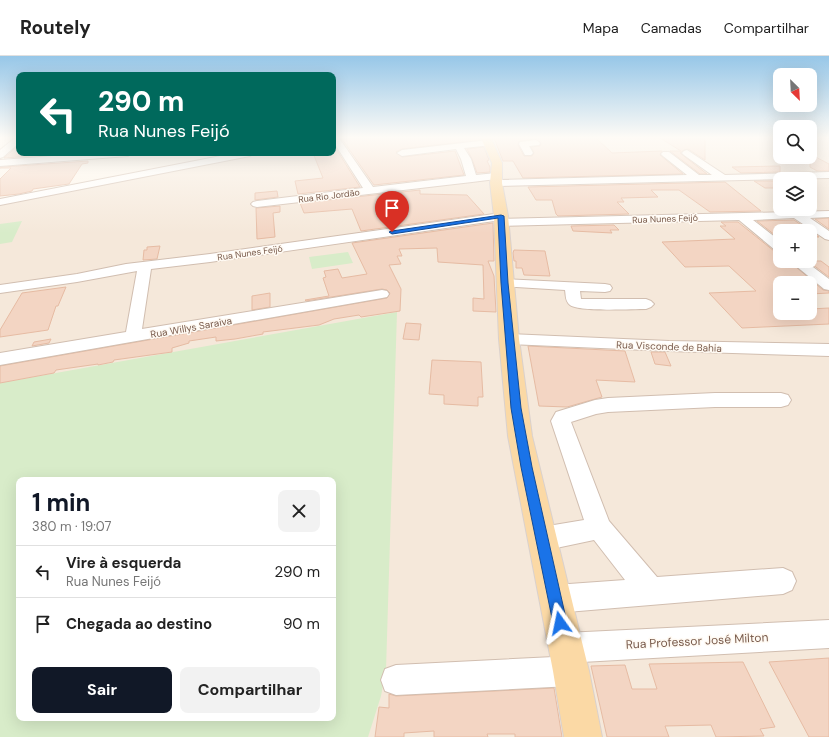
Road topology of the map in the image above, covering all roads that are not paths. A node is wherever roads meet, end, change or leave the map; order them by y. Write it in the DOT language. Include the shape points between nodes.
graph roads {
  1 [pos="164,170"];
  2 [pos="356,170"];
  3 [pos="469,170"];
  4 [pos="496,170"];
  5 [pos="686,170"];
  6 [pos="699,170"];
  7 [pos="711,170"];
  8 [pos="726,170"];
  9 [pos="829,175"];
  10 [pos="817,176"];
  11 [pos="773,177"];
  12 [pos="472,178"];
  13 [pos="710,178"];
  14 [pos="723,178"];
  15 [pos="737,178"];
  16 [pos="496,179"];
  17 [pos="698,179"];
  18 [pos="817,180"];
  19 [pos="829,187"];
  20 [pos="370,191"];
  21 [pos="0,202"];
  22 [pos="257,204"];
  23 [pos="817,214"];
  24 [pos="829,214"];
  25 [pos="773,216"];
  26 [pos="799,216"];
  27 [pos="742,217"];
  28 [pos="501,220"];
  29 [pos="829,236"];
  30 [pos="773,241"];
  31 [pos="145,266"];
  32 [pos="806,268"];
  33 [pos="504,283"];
  34 [pos="572,286"];
  35 [pos="829,286"];
  36 [pos="605,288"];
  37 [pos="0,289"];
  38 [pos="382,294"];
  39 [pos="646,304"];
  40 [pos="133,337"];
  41 [pos="509,339"];
  42 [pos="829,350"];
  43 [pos="0,359"];
  44 [pos="781,400"];
  45 [pos="599,528"];
  46 [pos="542,539"];
  47 [pos="783,581"];
  48 [pos="651,591"];
  49 [pos="555,599"];
  50 [pos="829,634"];
  51 [pos="568,659"];
  52 [pos="396,680"];
  53 [pos="583,737"];
  1 -- 21 [label="street"];
  2 -- 20 [label="street"];
  3 -- 12 [label="street"];
  4 -- 16 [label="main road"];
  5 -- 17 [label="street"];
  6 -- 13 [label="street"];
  7 -- 14 [label="street"];
  8 -- 15 [label="street"];
  9 -- 10 [label="street, Rua Rio Jordão"];
  11 -- 15 [label="street, Rua Rio Jordão"];
  12 -- 16 [label="street, Rua Rio Jordão"];
  12 -- 20 [label="street, Rua Rio Jordão"];
  13 -- 14 [label="street, Rua Rio Jordão"];
  13 -- 17 [label="street, Rua Rio Jordão"];
  14 -- 15 [label="street, Rua Rio Jordão"];
  16 -- 17 [label="street, Rua Rio Jordão"];
  16 -- 28 [label="main road"];
  18 -- 19 [label="street"];
  20 -- 22 [label="street, Rua Rio Jordão"];
  23 -- 24 [label="street, Rua Nunes Feijó"];
  25 -- 27 [label="street, Rua Nunes Feijó"];
  26 -- 29 [label="street"];
  27 -- 28 [label="street, Rua Nunes Feijó"];
  27 -- 30 [label="street"];
  28 -- 31 [label="street, Rua Nunes Feijó"];
  28 -- 33 [label="main road"];
  31 -- 37 [label="street, Rua Nunes Feijó"];
  31 -- 40 [label="street"];
  32 -- 35 [label="street"];
  33 -- 34 [label="street"];
  33 -- 41 [label="main road"];
  34 -- 36 [label="street"];
  34 -- 39 [label="street" via="574,300 579,304"];
  38 -- 40 [label="street, Rua Willys Saraiva"];
  40 -- 43 [label="street, Rua Willys Saraiva"];
  41 -- 42 [label="street, Rua Visconde de Bahia"];
  41 -- 46 [label="main road" via="520,436"];
  44 -- 45 [label="street" via="608,405 562,417 561,421"];
  45 -- 46 [label="street"];
  45 -- 48 [label="street"];
  46 -- 49 [label="main road"];
  47 -- 48 [label="street"];
  48 -- 49 [label="street"];
  49 -- 51 [label="main road"];
  50 -- 51 [label="street, Rua Professor José Milton"];
  51 -- 52 [label="street, Rua Professor José Milton"];
  51 -- 53 [label="main road"];
}
